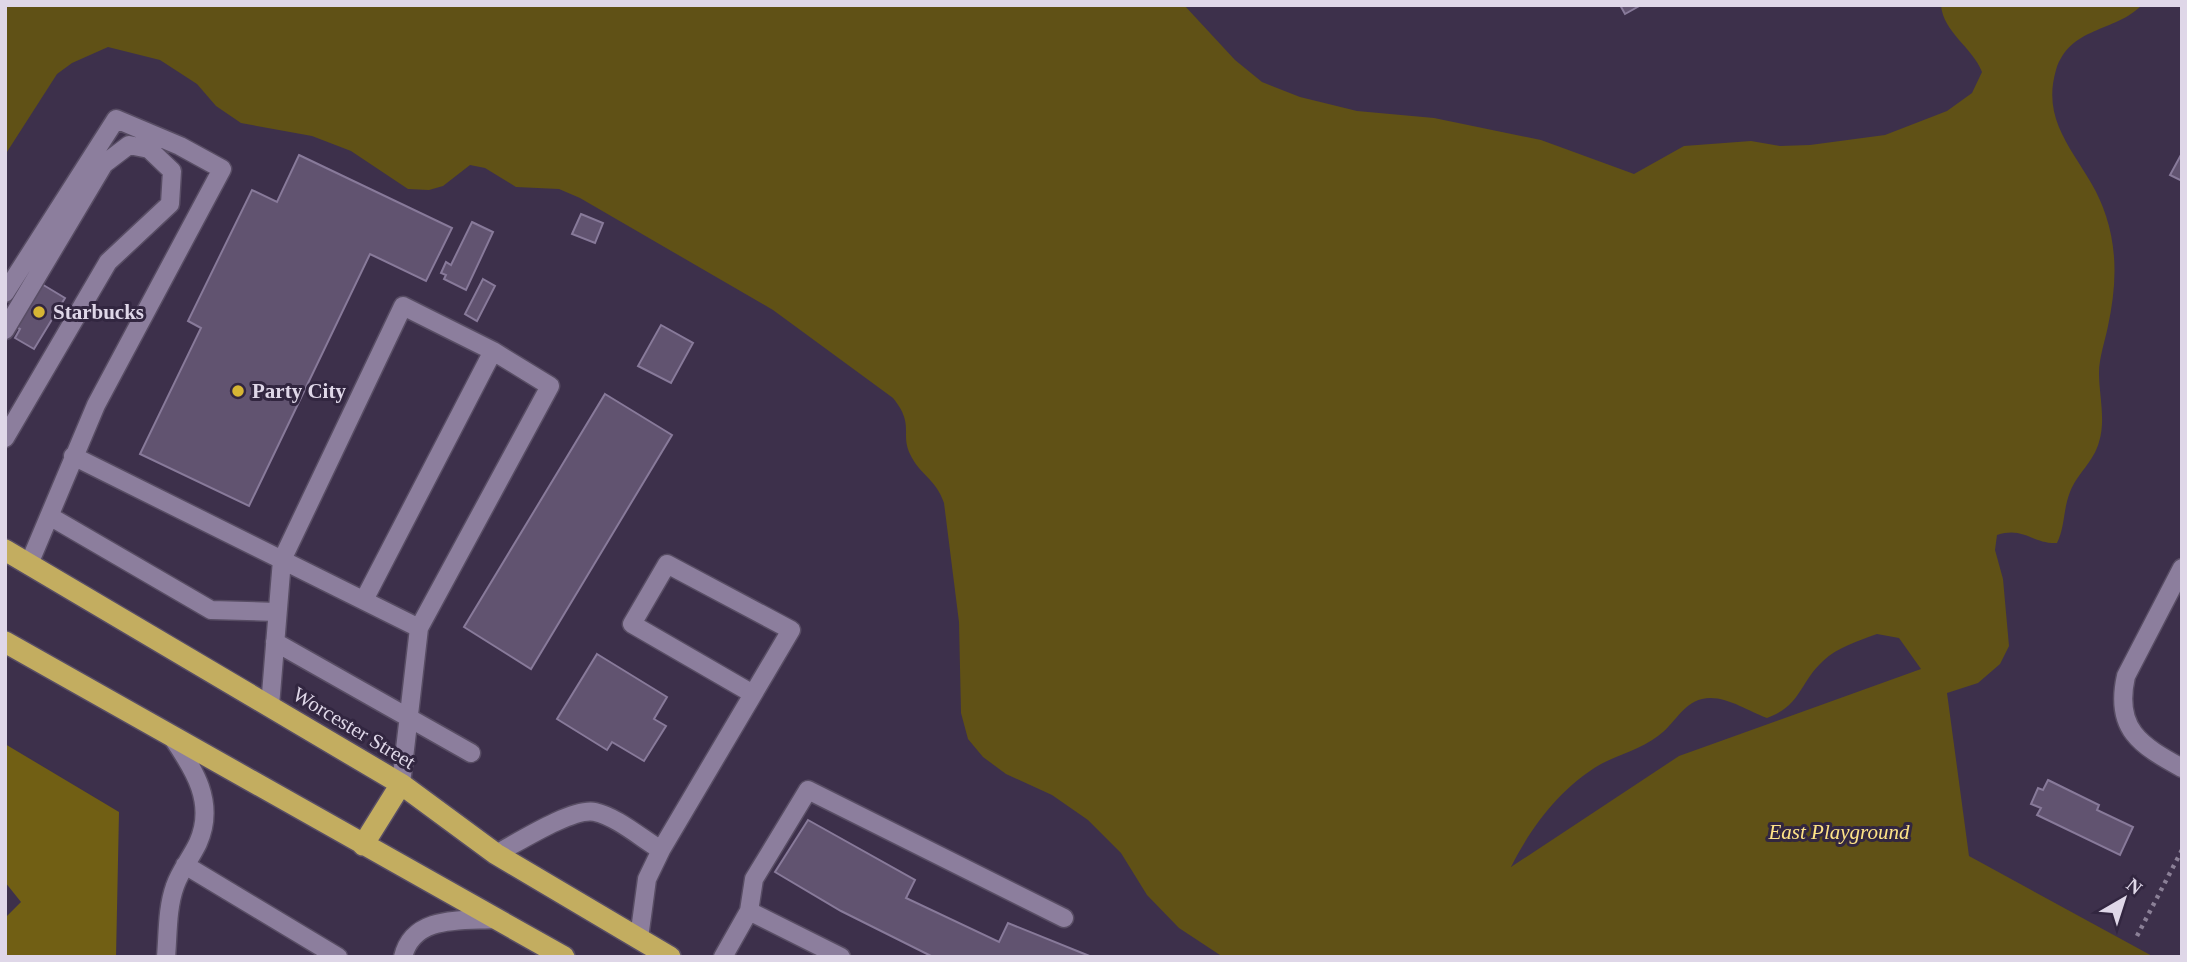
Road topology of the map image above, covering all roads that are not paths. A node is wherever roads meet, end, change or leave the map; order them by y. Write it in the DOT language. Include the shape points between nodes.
graph roads {
  1 [pos="5,293"];
  2 [pos="5,330"];
  3 [pos="493,351"];
  4 [pos="5,438"];
  5 [pos="73,456"];
  6 [pos="51,517"];
  7 [pos="5,550"];
  8 [pos="282,559"];
  9 [pos="29,564"];
  10 [pos="2182,568"];
  11 [pos="364,600"];
  12 [pos="277,612"];
  13 [pos="419,628"];
  14 [pos="5,642"];
  15 [pos="275,642"];
  16 [pos="752,694"];
  17 [pos="270,706"];
  18 [pos="408,718"];
  19 [pos="170,735"];
  20 [pos="471,754"];
  21 [pos="2182,768"];
  22 [pos="401,784"];
  23 [pos="363,845"];
  24 [pos="661,850"];
  25 [pos="496,854"];
  26 [pos="185,865"];
  27 [pos="749,911"];
  28 [pos="1064,918"];
  29 [pos="495,919"];
  30 [pos="639,938"];
  31 [pos="560,956"];
  32 [pos="166,957"];
  33 [pos="338,957"];
  34 [pos="403,957"];
  35 [pos="670,957"];
  36 [pos="723,957"];
  37 [pos="841,957"];
  1 -- 5 [label="street" via="116,119 222,169"];
  2 -- 4 [label="street" via="104,164 129,145 149,149 172,171 170,204 108,262"];
  3 -- 8 [label="street" via="403,306"];
  3 -- 11 [label="street"];
  3 -- 13 [label="street" via="550,386"];
  5 -- 6 [label="street"];
  5 -- 8 [label="street"];
  6 -- 9 [label="street"];
  6 -- 12 [label="street" via="211,610"];
  7 -- 9 [label="highway, Worcester Street"];
  8 -- 11 [label="street"];
  8 -- 12 [label="street"];
  9 -- 17 [label="highway, Worcester Street"];
  10 -- 21 [label="street" via="2126,676 2122,696 2124,718 2135,737"];
  11 -- 13 [label="street"];
  12 -- 15 [label="street"];
  13 -- 18 [label="street"];
  14 -- 19 [label="highway"];
  15 -- 17 [label="street"];
  15 -- 18 [label="street"];
  16 -- 16 [label="street" via="791,630 667,564 632,624"];
  16 -- 24 [label="street"];
  17 -- 22 [label="highway, Worcester Street"];
  18 -- 20 [label="street"];
  18 -- 22 [label="street"];
  19 -- 23 [label="highway"];
  19 -- 26 [label="street" via="194,770 204,795 201,835"];
  22 -- 23 [label="highway"];
  22 -- 25 [label="highway, Worcester Street"];
  23 -- 29 [label="highway"];
  24 -- 25 [label="street" via="594,811 574,815"];
  24 -- 30 [label="street" via="647,878"];
  25 -- 30 [label="highway, Worcester Street"];
  26 -- 32 [label="street" via="171,899"];
  26 -- 33 [label="street"];
  27 -- 28 [label="street" via="754,879 808,790"];
  27 -- 36 [label="street"];
  27 -- 37 [label="street"];
  29 -- 31 [label="highway"];
  29 -- 34 [label="street" via="428,926 410,939"];
  30 -- 35 [label="highway, Worcester Street"];
}
